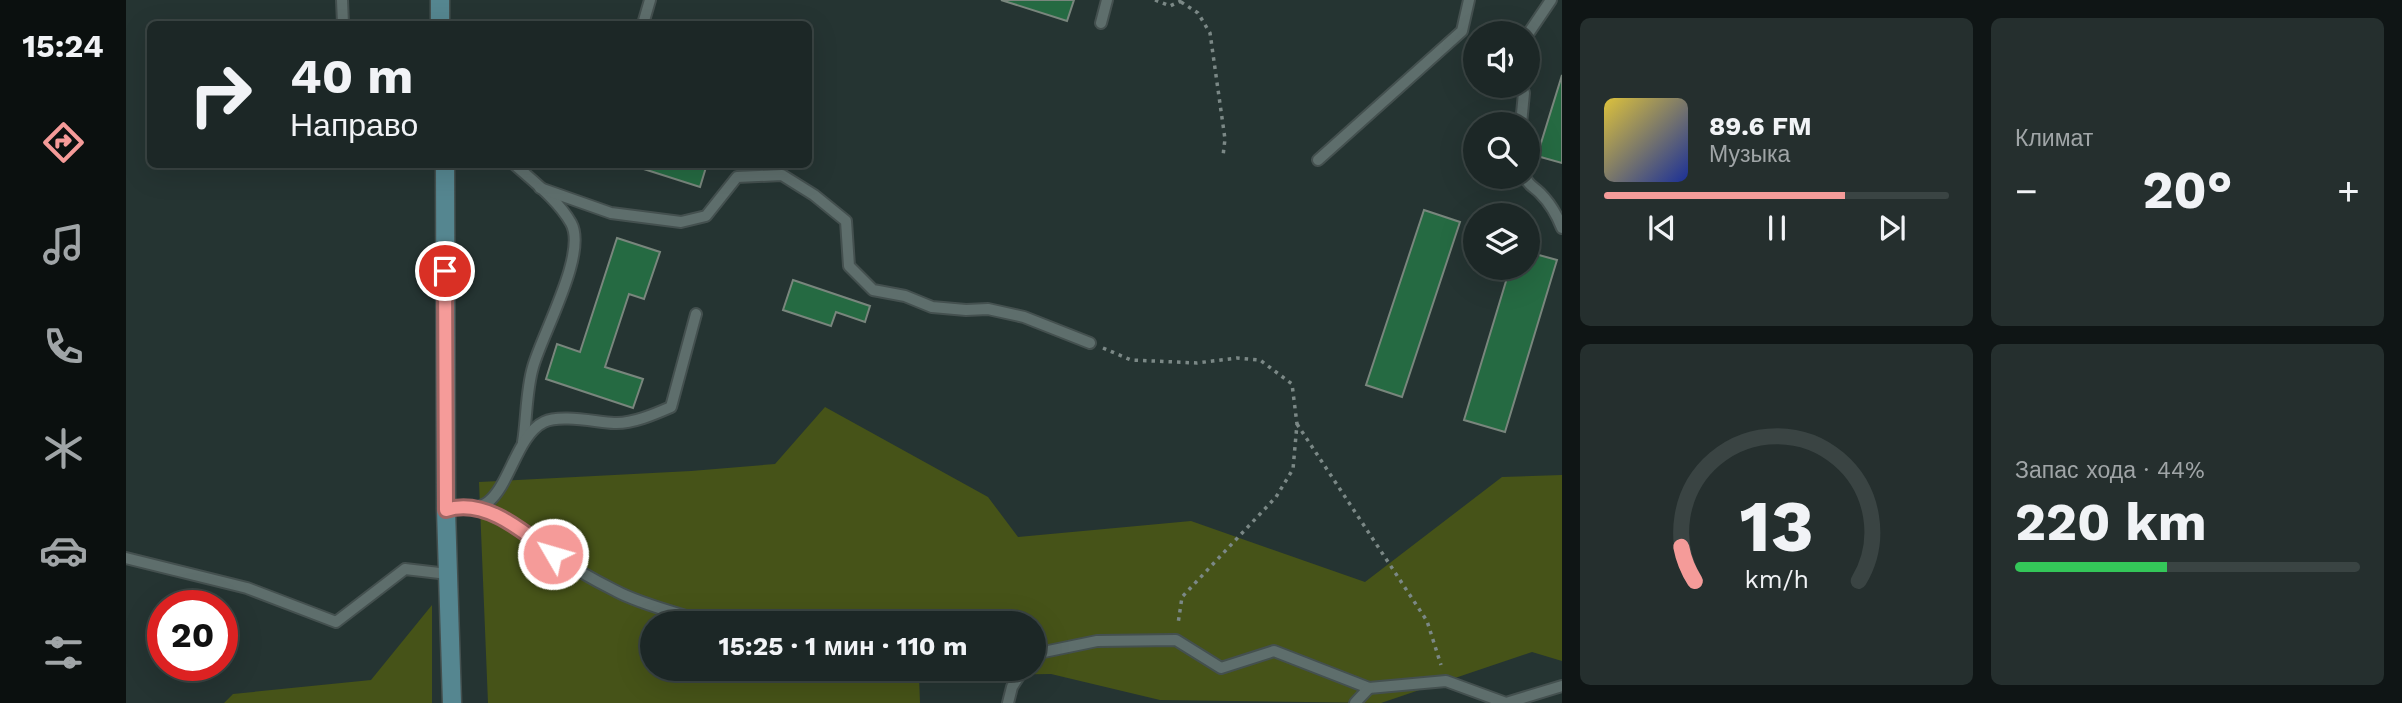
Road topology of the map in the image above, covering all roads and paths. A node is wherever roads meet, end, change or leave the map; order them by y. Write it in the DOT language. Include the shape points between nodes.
graph roads {
  1 [pos="342,0"];
  2 [pos="440,0"];
  3 [pos="650,0"];
  4 [pos="1107,0"];
  5 [pos="1155,0"];
  6 [pos="1469,0"];
  7 [pos="1550,0"];
  8 [pos="1182,1"];
  9 [pos="343,21"];
  10 [pos="442,21"];
  11 [pos="644,21"];
  12 [pos="1536,21"];
  13 [pos="1101,23"];
  14 [pos="1462,31"];
  15 [pos="1223,156"];
  16 [pos="1318,160"];
  17 [pos="445,168"];
  18 [pos="518,168"];
  19 [pos="540,188"];
  20 [pos="1536,189"];
  21 [pos="1562,228"];
  22 [pos="696,314"];
  23 [pos="1090,343"];
  24 [pos="1297,424"];
  25 [pos="523,442"];
  26 [pos="446,510"];
  27 [pos="473,510"];
  28 [pos="126,558"];
  29 [pos="448,574"];
  30 [pos="671,611"];
  31 [pos="1176,640"];
  32 [pos="1046,652"];
  33 [pos="1016,681"];
  34 [pos="1446,681"];
  35 [pos="1562,686"];
  36 [pos="1369,688"];
  37 [pos="452,703"];
  38 [pos="1009,703"];
  39 [pos="1355,703"];
  40 [pos="1506,703"];
  1 -- 9 [label="lane"];
  2 -- 10 [label="street"];
  3 -- 11 [label="lane"];
  4 -- 13 [label="lane"];
  5 -- 8 [label="path" via="1170,6"];
  6 -- 14 [label="lane"];
  7 -- 12 [label="lane"];
  8 -- 15 [label="path" via="1198,13 1210,33 1225,139"];
  14 -- 16 [label="lane"];
  17 -- 26 [label="street"];
  18 -- 19 [label="lane"];
  19 -- 23 [label="lane" via="611,213 681,222 706,215 737,177 782,175 846,221 849,265 873,290 932,307 1012,314"];
  19 -- 25 [label="lane" via="572,224 575,248 534,363"];
  20 -- 21 [label="lane"];
  22 -- 25 [label="lane" via="671,407 617,424 582,418 544,422"];
  23 -- 24 [label="path" via="1131,360 1260,360 1292,384"];
  24 -- 31 [label="path" via="1293,469 1276,497 1182,597"];
  24 -- 34 [label="path" via="1427,621"];
  25 -- 27 [label="lane" via="489,502"];
  26 -- 27 [label="lane"];
  26 -- 29 [label="street"];
  27 -- 30 [label="lane" via="513,524 618,593"];
  28 -- 29 [label="lane" via="247,588 336,622 405,569"];
  29 -- 37 [label="street"];
  31 -- 32 [label="lane" via="1097,641"];
  31 -- 36 [label="lane" via="1221,668 1274,651"];
  33 -- 38 [label="lane"];
  34 -- 36 [label="lane"];
  34 -- 40 [label="lane"];
  35 -- 40 [label="lane"];
  36 -- 39 [label="lane"];
}
